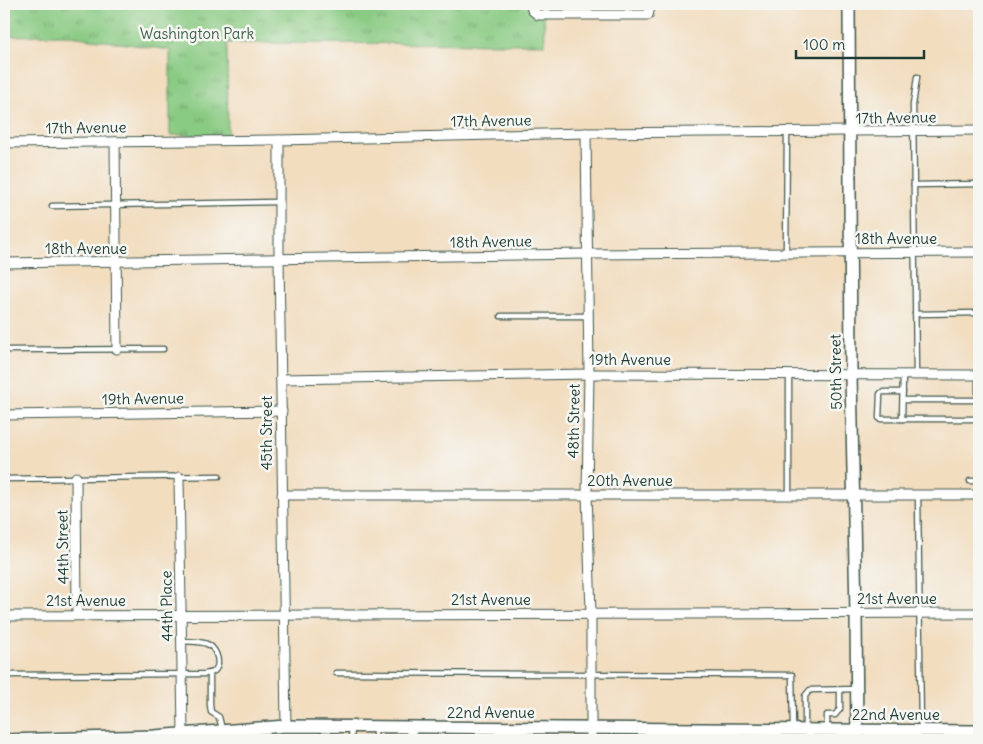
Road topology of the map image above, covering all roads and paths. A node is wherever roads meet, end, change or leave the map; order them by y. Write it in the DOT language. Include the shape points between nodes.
graph roads {
  1 [pos="531,4"];
  2 [pos="651,4"];
  3 [pos="849,4"];
  4 [pos="918,77"];
  5 [pos="979,130"];
  6 [pos="914,131"];
  7 [pos="787,132"];
  8 [pos="849,132"];
  9 [pos="586,133"];
  10 [pos="279,140"];
  11 [pos="115,142"];
  12 [pos="4,143"];
  13 [pos="979,184"];
  14 [pos="914,185"];
  15 [pos="279,202"];
  16 [pos="116,205"];
  17 [pos="52,206"];
  18 [pos="914,252"];
  19 [pos="979,252"];
  20 [pos="786,253"];
  21 [pos="850,253"];
  22 [pos="586,254"];
  23 [pos="279,259"];
  24 [pos="116,262"];
  25 [pos="4,263"];
  26 [pos="979,313"];
  27 [pos="915,314"];
  28 [pos="501,316"];
  29 [pos="588,316"];
  30 [pos="117,349"];
  31 [pos="162,349"];
  32 [pos="4,350"];
  33 [pos="588,374"];
  34 [pos="789,375"];
  35 [pos="851,375"];
  36 [pos="903,375"];
  37 [pos="916,375"];
  38 [pos="979,375"];
  39 [pos="281,378"];
  40 [pos="903,392"];
  41 [pos="903,400"];
  42 [pos="978,400"];
  43 [pos="282,411"];
  44 [pos="4,415"];
  45 [pos="902,419"];
  46 [pos="219,476"];
  47 [pos="179,477"];
  48 [pos="4,478"];
  49 [pos="76,478"];
  50 [pos="970,481"];
  51 [pos="979,481"];
  52 [pos="587,494"];
  53 [pos="282,495"];
  54 [pos="789,495"];
  55 [pos="979,495"];
  56 [pos="854,496"];
  57 [pos="918,496"];
  58 [pos="856,612"];
  59 [pos="591,613"];
  60 [pos="920,613"];
  61 [pos="979,613"];
  62 [pos="77,615"];
  63 [pos="181,615"];
  64 [pos="284,615"];
  65 [pos="4,616"];
  66 [pos="181,641"];
  67 [pos="210,673"];
  68 [pos="336,673"];
  69 [pos="591,673"];
  70 [pos="182,674"];
  71 [pos="4,676"];
  72 [pos="857,689"];
  73 [pos="840,690"];
  74 [pos="286,726"];
  75 [pos="352,727"];
  76 [pos="375,727"];
  77 [pos="411,727"];
  78 [pos="591,728"];
  79 [pos="792,730"];
  80 [pos="805,730"];
  81 [pos="827,730"];
  82 [pos="921,730"];
  83 [pos="979,731"];
  84 [pos="183,734"];
  85 [pos="230,734"];
  86 [pos="857,735"];
  87 [pos="4,740"];
  88 [pos="352,740"];
  89 [pos="375,740"];
  90 [pos="411,740"];
  91 [pos="591,740"];
  1 -- 2 [label="street" via="538,15 648,15"];
  3 -- 8 [label="street, 50th Street"];
  4 -- 6 [label="lane"];
  5 -- 6 [label="street, 17th Avenue"];
  6 -- 8 [label="street, 17th Avenue"];
  6 -- 14 [label="lane"];
  7 -- 8 [label="street, 17th Avenue"];
  7 -- 9 [label="street, 17th Avenue"];
  7 -- 20 [label="lane"];
  8 -- 21 [label="street, 50th Street"];
  9 -- 10 [label="street, 17th Avenue"];
  9 -- 22 [label="street, 48th Street"];
  10 -- 11 [label="street, 17th Avenue"];
  10 -- 15 [label="street, 45th Street"];
  11 -- 12 [label="street, 17th Avenue"];
  11 -- 16 [label="street"];
  13 -- 14 [label="lane"];
  14 -- 18 [label="lane"];
  15 -- 16 [label="lane"];
  15 -- 23 [label="street, 45th Street"];
  16 -- 17 [label="lane"];
  16 -- 24 [label="street"];
  18 -- 19 [label="street, 18th Avenue"];
  18 -- 21 [label="street, 18th Avenue"];
  18 -- 27 [label="lane"];
  20 -- 21 [label="street, 18th Avenue"];
  20 -- 22 [label="street, 18th Avenue"];
  21 -- 35 [label="street, 50th Street"];
  22 -- 23 [label="street, 18th Avenue"];
  22 -- 29 [label="street, 48th Street"];
  23 -- 24 [label="street, 18th Avenue"];
  23 -- 39 [label="street, 45th Street"];
  24 -- 25 [label="street, 18th Avenue"];
  24 -- 30 [label="street"];
  26 -- 27 [label="lane"];
  27 -- 37 [label="lane"];
  28 -- 29 [label="lane"];
  29 -- 33 [label="street, 48th Street"];
  30 -- 31 [label="lane"];
  30 -- 32 [label="lane"];
  33 -- 34 [label="street, 19th Avenue"];
  33 -- 39 [label="street, 19th Avenue"];
  33 -- 52 [label="street, 48th Street"];
  34 -- 35 [label="street, 19th Avenue"];
  34 -- 54 [label="lane"];
  35 -- 36 [label="street, 19th Avenue"];
  35 -- 56 [label="street, 50th Street"];
  36 -- 37 [label="street, 19th Avenue"];
  36 -- 40 [label="lane"];
  37 -- 38 [label="street, 19th Avenue"];
  38 -- 42 [label="lane"];
  39 -- 43 [label="street, 45th Street"];
  40 -- 41 [label="lane"];
  40 -- 45 [label="lane" via="880,394 879,418"];
  41 -- 42 [label="lane"];
  41 -- 45 [label="lane"];
  42 -- 45 [label="lane" via="976,418"];
  43 -- 44 [label="street, 19th Avenue"];
  43 -- 53 [label="street, 45th Street"];
  46 -- 47 [label="lane"];
  47 -- 49 [label="lane"];
  47 -- 63 [label="street, 44th Place"];
  48 -- 49 [label="lane"];
  49 -- 62 [label="street, 44th Street"];
  50 -- 51 [label="lane"];
  52 -- 53 [label="street, 20th Avenue"];
  52 -- 54 [label="street, 20th Avenue"];
  52 -- 59 [label="street, 48th Street"];
  53 -- 64 [label="street, 45th Street"];
  54 -- 56 [label="street, 20th Avenue"];
  55 -- 57 [label="street, 20th Avenue"];
  56 -- 57 [label="street, 20th Avenue"];
  56 -- 58 [label="street, 50th Street"];
  57 -- 60 [label="lane"];
  58 -- 59 [label="street, 21st Avenue"];
  58 -- 60 [label="street, 21st Avenue"];
  58 -- 72 [label="street, 50th Street"];
  59 -- 64 [label="street, 21st Avenue"];
  59 -- 69 [label="street, 48th Street"];
  60 -- 61 [label="street, 21st Avenue"];
  60 -- 82 [label="lane"];
  62 -- 63 [label="street, 21st Avenue"];
  62 -- 65 [label="street, 21st Avenue"];
  63 -- 64 [label="street, 21st Avenue"];
  63 -- 66 [label="street, 44th Place"];
  64 -- 74 [label="street, 45th Street"];
  66 -- 67 [label="lane" via="208,644 214,650 217,668"];
  66 -- 70 [label="street, 44th Place"];
  67 -- 70 [label="lane"];
  67 -- 85 [label="lane" via="211,712 219,717"];
  68 -- 69 [label="lane"];
  69 -- 78 [label="street, 48th Street"];
  69 -- 79 [label="lane" via="792,675"];
  70 -- 71 [label="lane"];
  70 -- 84 [label="street, 44th Place"];
  72 -- 73 [label="lane"];
  72 -- 86 [label="street, 50th Street"];
  73 -- 80 [label="lane" via="810,690 807,693"];
  73 -- 81 [label="lane" via="840,709 835,715 827,715"];
  74 -- 75 [label="street, 22nd Avenue"];
  74 -- 85 [label="street, 22nd Avenue"];
  75 -- 76 [label="street, 22nd Avenue"];
  75 -- 88 [label="lane"];
  76 -- 77 [label="street, 22nd Avenue"];
  76 -- 89 [label="lane"];
  77 -- 78 [label="street, 22nd Avenue"];
  77 -- 90 [label="street"];
  78 -- 79 [label="street, 22nd Avenue"];
  78 -- 91 [label="street, 48th Street"];
  79 -- 80 [label="street, 22nd Avenue"];
  80 -- 81 [label="street, 22nd Avenue"];
  81 -- 86 [label="street, 22nd Avenue"];
  82 -- 83 [label="street, 22nd Avenue"];
  82 -- 86 [label="street, 22nd Avenue"];
  84 -- 85 [label="street, 22nd Avenue"];
  84 -- 87 [label="street, 22nd Avenue"];
}
